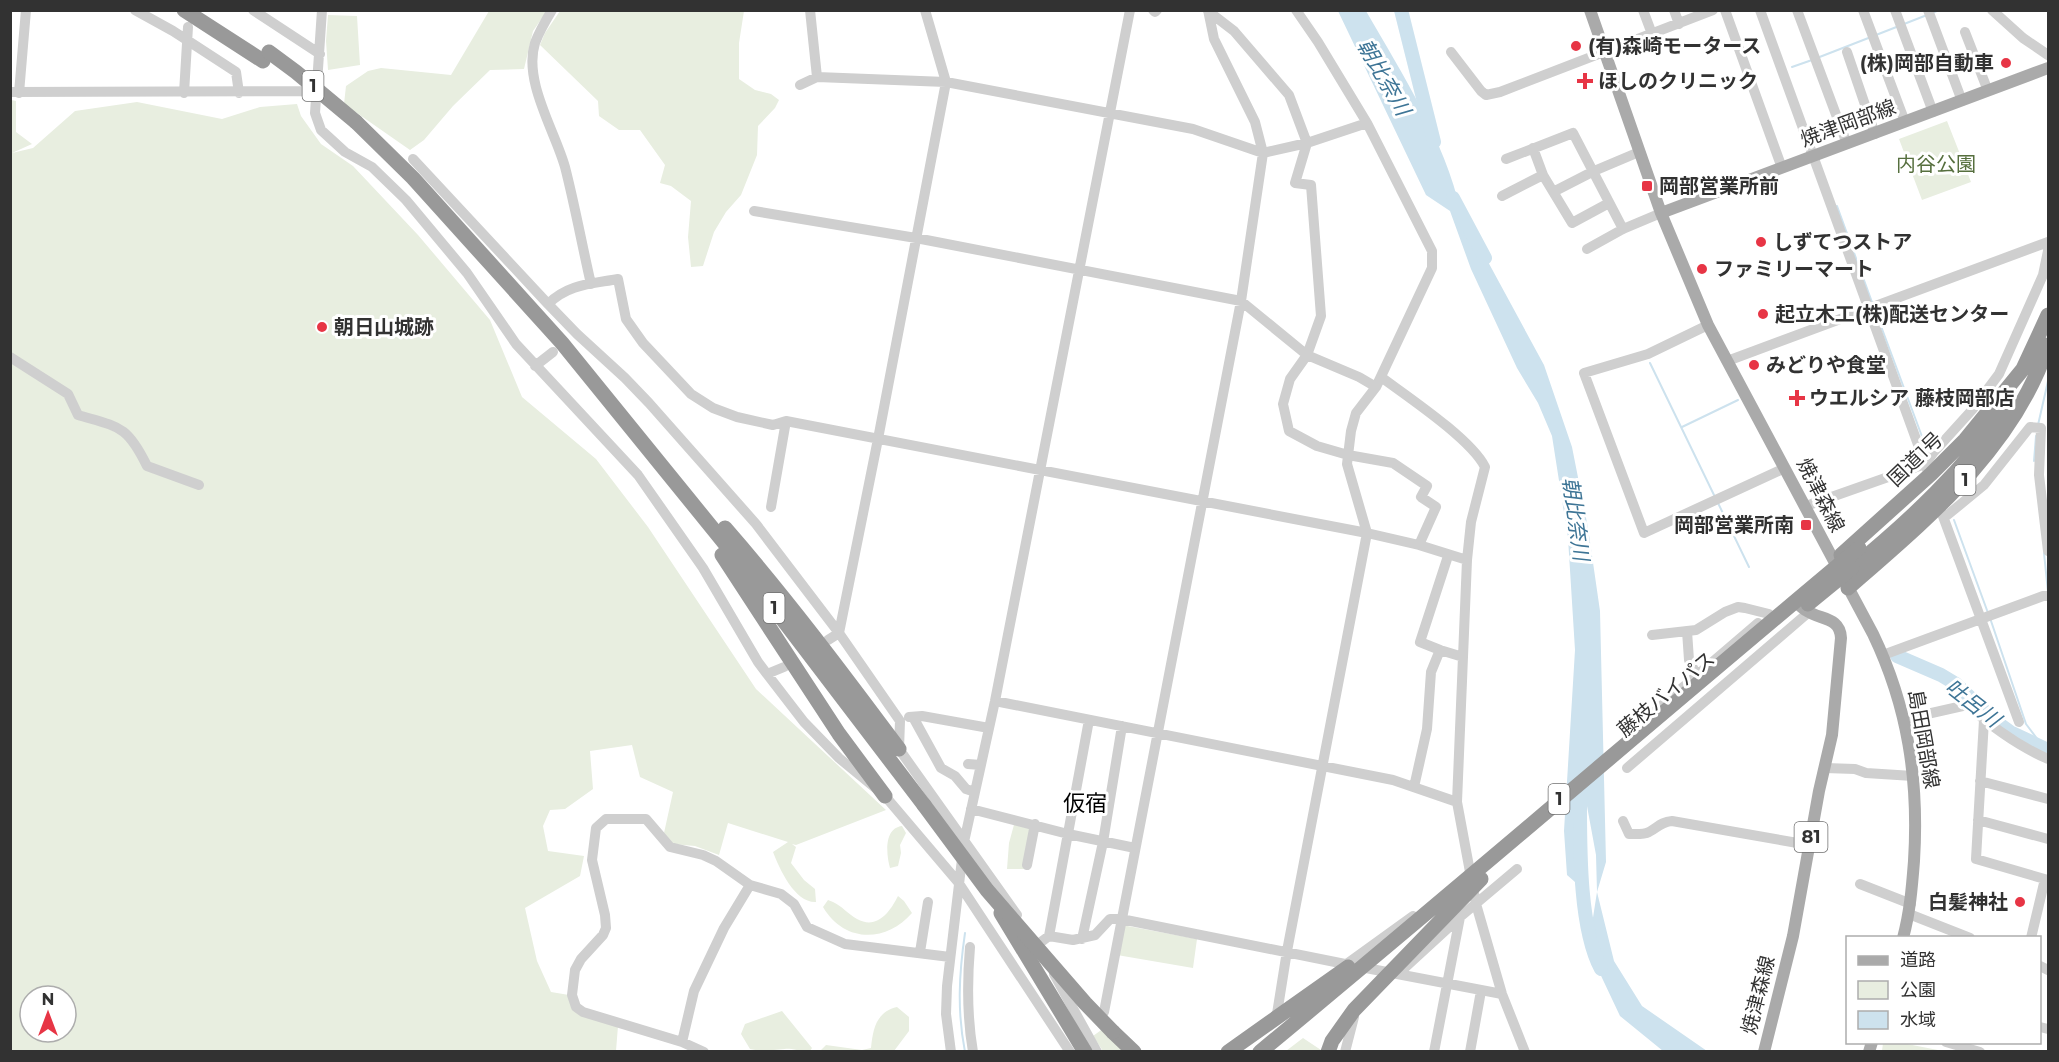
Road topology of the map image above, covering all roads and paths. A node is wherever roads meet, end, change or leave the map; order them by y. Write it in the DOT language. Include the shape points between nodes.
graph roads {
  1 [pos="26,10"];
  2 [pos="135,10"];
  3 [pos="184,10"];
  4 [pos="203,10"];
  5 [pos="253,10"];
  6 [pos="322,10"];
  7 [pos="552,10"];
  8 [pos="810,10"];
  9 [pos="925,10"];
  10 [pos="1130,10"];
  11 [pos="1296,10"];
  12 [pos="1590,10"];
  13 [pos="1644,10"];
  14 [pos="1674,10"];
  15 [pos="1725,10"];
  16 [pos="1760,10"];
  17 [pos="1797,10"];
  18 [pos="1863,10"];
  19 [pos="1895,10"];
  20 [pos="1928,10"];
  21 [pos="1992,10"];
  22 [pos="1208,11"];
  23 [pos="1709,11"];
  24 [pos="1679,24"];
  25 [pos="188,27"];
  26 [pos="1965,32"];
  27 [pos="1652,34"];
  28 [pos="187,42"];
  29 [pos="1451,52"];
  30 [pos="1847,52"];
  31 [pos="1604,53"];
  32 [pos="320,54"];
  33 [pos="2049,55"];
  34 [pos="266,56"];
  35 [pos="2049,68"];
  36 [pos="817,77"];
  37 [pos="946,82"];
  38 [pos="800,85"];
  39 [pos="317,91"];
  40 [pos="1988,91"];
  41 [pos="15,92"];
  42 [pos="184,93"];
  43 [pos="238,93"];
  44 [pos="1962,101"];
  45 [pos="1933,112"];
  46 [pos="1110,114"];
  47 [pos="1905,122"];
  48 [pos="1367,123"];
  49 [pos="353,125"];
  50 [pos="1875,134"];
  51 [pos="1307,143"];
  52 [pos="1847,144"];
  53 [pos="1533,148"];
  54 [pos="1639,152"];
  55 [pos="1263,153"];
  56 [pos="1814,156"];
  57 [pos="413,159"];
  58 [pos="1506,159"];
  59 [pos="1782,168"];
  60 [pos="1594,171"];
  61 [pos="1543,175"];
  62 [pos="1555,191"];
  63 [pos="1502,196"];
  64 [pos="1609,202"];
  65 [pos="754,211"];
  66 [pos="1661,213"];
  67 [pos="1623,229"];
  68 [pos="916,238"];
  69 [pos="2049,242"];
  70 [pos="1587,249"];
  71 [pos="2049,250"];
  72 [pos="1079,269"];
  73 [pos="2046,277"];
  74 [pos="591,284"];
  75 [pos="1241,302"];
  76 [pos="548,304"];
  77 [pos="1868,308"];
  78 [pos="2049,315"];
  79 [pos="1708,325"];
  80 [pos="2049,337"];
  81 [pos="2049,345"];
  82 [pos="553,352"];
  83 [pos="1307,355"];
  84 [pos="10,357"];
  85 [pos="1726,359"];
  86 [pos="535,366"];
  87 [pos="2023,369"];
  88 [pos="1378,382"];
  89 [pos="619,414"];
  90 [pos="786,421"];
  91 [pos="878,439"];
  92 [pos="1348,455"];
  93 [pos="1785,468"];
  94 [pos="1926,468"];
  95 [pos="1040,471"];
  96 [pos="199,485"];
  97 [pos="1203,502"];
  98 [pos="1806,506"];
  99 [pos="771,507"];
  100 [pos="1367,533"];
  101 [pos="712,540"];
  102 [pos="1419,545"];
  103 [pos="2049,551"];
  104 [pos="1448,556"];
  105 [pos="1467,560"];
  106 [pos="1834,560"];
  107 [pos="1848,588"];
  108 [pos="2046,596"];
  109 [pos="1790,597"];
  110 [pos="1809,612"];
  111 [pos="1769,614"];
  112 [pos="1982,620"];
  113 [pos="1687,631"];
  114 [pos="838,633"];
  115 [pos="1652,635"];
  116 [pos="828,640"];
  117 [pos="1440,650"];
  118 [pos="1464,657"];
  119 [pos="1885,660"];
  120 [pos="784,667"];
  121 [pos="768,674"];
  122 [pos="1696,674"];
  123 [pos="995,700"];
  124 [pos="906,719"];
  125 [pos="1905,719"];
  126 [pos="1089,720"];
  127 [pos="1984,720"];
  128 [pos="2019,722"];
  129 [pos="1122,726"];
  130 [pos="989,728"];
  131 [pos="1157,734"];
  132 [pos="899,749"];
  133 [pos="2049,759"];
  134 [pos="968,764"];
  135 [pos="981,765"];
  136 [pos="1323,766"];
  137 [pos="1628,768"];
  138 [pos="1825,768"];
  139 [pos="1913,776"];
  140 [pos="1980,781"];
  141 [pos="1414,787"];
  142 [pos="975,792"];
  143 [pos="885,796"];
  144 [pos="2049,799"];
  145 [pos="1457,802"];
  146 [pos="921,807"];
  147 [pos="971,809"];
  148 [pos="1978,820"];
  149 [pos="1623,821"];
  150 [pos="1035,824"];
  151 [pos="1068,834"];
  152 [pos="2049,839"];
  153 [pos="964,842"];
  154 [pos="1103,842"];
  155 [pos="1809,845"];
  156 [pos="1135,848"];
  157 [pos="1498,862"];
  158 [pos="1027,865"];
  159 [pos="1517,869"];
  160 [pos="1469,876"];
  161 [pos="2047,880"];
  162 [pos="958,882"];
  163 [pos="1860,884"];
  164 [pos="750,885"];
  165 [pos="985,891"];
  166 [pos="928,902"];
  167 [pos="1439,904"];
  168 [pos="1476,904"];
  169 [pos="1910,909"];
  170 [pos="2036,916"];
  171 [pos="1460,917"];
  172 [pos="1121,919"];
  173 [pos="2049,920"];
  174 [pos="1903,936"];
  175 [pos="1966,936"];
  176 [pos="2031,936"];
  177 [pos="1082,939"];
  178 [pos="970,947"];
  179 [pos="1287,951"];
  180 [pos="920,952"];
  181 [pos="950,957"];
  182 [pos="1346,964"];
  183 [pos="1398,974"];
  184 [pos="1448,984"];
  185 [pos="1481,991"];
  186 [pos="1502,994"];
  187 [pos="1104,1012"];
  188 [pos="1276,1023"];
  189 [pos="1088,1035"];
  190 [pos="682,1042"];
  191 [pos="1949,1045"];
  192 [pos="1765,1051"];
  193 [pos="704,1052"];
  194 [pos="951,1052"];
  195 [pos="973,1052"];
  196 [pos="1070,1052"];
  197 [pos="1083,1052"];
  198 [pos="1097,1052"];
  199 [pos="1134,1052"];
  200 [pos="1141,1052"];
  201 [pos="1228,1052"];
  202 [pos="1238,1052"];
  203 [pos="1260,1052"];
  204 [pos="1274,1052"];
  205 [pos="1328,1052"];
  206 [pos="1345,1052"];
  207 [pos="1434,1052"];
  208 [pos="1470,1052"];
  209 [pos="1525,1052"];
  210 [pos="1980,1052"];
  1 -- 41 [label="street"];
  2 -- 28 [label="street"];
  3 -- 34 [label="highway"];
  4 -- 34 [label="highway, 1"];
  5 -- 32 [label="street"];
  6 -- 32 [label="street"];
  7 -- 74 [label="street" via="535,44 534,74 540,105 564,166"];
  8 -- 36 [label="street"];
  9 -- 37 [label="street"];
  10 -- 46 [label="street"];
  11 -- 48 [label="street"];
  12 -- 31 [label="main road, 焼津森線"];
  13 -- 27 [label="street"];
  14 -- 24 [label="street"];
  15 -- 59 [label="street"];
  16 -- 56 [label="street"];
  17 -- 52 [label="street"];
  18 -- 47 [label="street"];
  19 -- 45 [label="street"];
  20 -- 44 [label="street"];
  21 -- 33 [label="street"];
  22 -- 51 [label="street" via="1234,31 1289,95"];
  22 -- 55 [label="street" via="1214,39 1255,122"];
  23 -- 24 [label="street"];
  24 -- 27 [label="street"];
  25 -- 28 [label="street"];
  26 -- 40 [label="street"];
  27 -- 31 [label="street"];
  28 -- 42 [label="street"];
  28 -- 43 [label="street" via="236,72"];
  29 -- 31 [label="street" via="1486,95"];
  30 -- 50 [label="street"];
  31 -- 54 [label="main road, 焼津森線"];
  32 -- 39 [label="street"];
  34 -- 49 [label="highway, 1, bridge" via="296,72"];
  35 -- 40 [label="main road, 焼津岡部線"];
  36 -- 37 [label="street"];
  36 -- 38 [label="street"];
  37 -- 46 [label="street"];
  37 -- 68 [label="street"];
  39 -- 43 [label="street"];
  39 -- 86 [label="street" via="315,113 321,130 345,152 372,167 406,200 467,273"];
  40 -- 44 [label="main road, 焼津岡部線"];
  41 -- 42 [label="street"];
  42 -- 43 [label="street"];
  44 -- 45 [label="main road, 焼津岡部線"];
  45 -- 47 [label="main road, 焼津岡部線"];
  46 -- 55 [label="street" via="1193,129"];
  46 -- 72 [label="street"];
  47 -- 50 [label="main road, 焼津岡部線"];
  48 -- 51 [label="street"];
  48 -- 88 [label="street" via="1432,250 1433,261"];
  49 -- 89 [label="highway, 1" via="384,147 444,211 562,343"];
  49 -- 101 [label="highway" via="554,345"];
  50 -- 52 [label="main road, 焼津岡部線"];
  51 -- 55 [label="street"];
  51 -- 83 [label="street" via="1295,183 1311,185 1321,316"];
  52 -- 56 [label="main road, 焼津岡部線"];
  53 -- 58 [label="street"];
  53 -- 60 [label="street" via="1573,133"];
  53 -- 61 [label="street"];
  54 -- 60 [label="street"];
  54 -- 66 [label="main road, 焼津森線"];
  55 -- 75 [label="street"];
  56 -- 59 [label="main road, 焼津岡部線"];
  56 -- 77 [label="street"];
  57 -- 76 [label="street"];
  59 -- 66 [label="main road, 焼津岡部線"];
  60 -- 62 [label="street"];
  60 -- 64 [label="street"];
  61 -- 62 [label="street"];
  61 -- 63 [label="street"];
  62 -- 64 [label="street" via="1572,223"];
  64 -- 67 [label="street"];
  65 -- 68 [label="street"];
  66 -- 67 [label="street"];
  66 -- 79 [label="main road, 焼津森線"];
  67 -- 70 [label="street"];
  68 -- 72 [label="street"];
  68 -- 91 [label="street"];
  69 -- 77 [label="street"];
  71 -- 73 [label="street"];
  72 -- 75 [label="street"];
  72 -- 95 [label="street"];
  73 -- 94 [label="street" via="1999,374 1933,453"];
  74 -- 76 [label="street" via="560,292"];
  74 -- 90 [label="street" via="618,279 626,319 691,394 737,417 773,425"];
  75 -- 83 [label="street"];
  75 -- 97 [label="street"];
  76 -- 114 [label="street" via="572,338 625,378 707,466"];
  77 -- 85 [label="street"];
  77 -- 94 [label="street"];
  78 -- 87 [label="highway, 国道1号 / 1"];
  79 -- 85 [label="main road, 焼津森線"];
  79 -- 93 [label="street" via="1648,354 1584,373 1644,533"];
  80 -- 157 [label="highway, 藤枝バイパス / 1, bridge" via="2017,394 1975,452 1922,507"];
  81 -- 107 [label="highway, 1" via="2016,412 1985,458 1957,490"];
  82 -- 86 [label="street"];
  83 -- 88 [label="street"];
  83 -- 92 [label="street" via="1290,380 1283,404 1289,431 1317,446"];
  84 -- 96 [label="street" via="68,394 78,415 129,435 147,466"];
  85 -- 93 [label="main road, 焼津森線"];
  86 -- 121 [label="street" via="638,475 703,568"];
  87 -- 106 [label="highway, 国道1号 / 1" via="1965,440"];
  87 -- 167 [label="highway, 藤枝バイパス / 1, bridge" via="1987,422 1930,487"];
  88 -- 92 [label="street" via="1356,413"];
  88 -- 105 [label="street" via="1444,425 1485,467 1471,522"];
  89 -- 132 [label="highway" via="663,457 759,567"];
  89 -- 146 [label="highway, 1" via="726,545"];
  90 -- 91 [label="street"];
  90 -- 99 [label="street"];
  91 -- 95 [label="street"];
  91 -- 114 [label="street"];
  92 -- 100 [label="street" via="1347,464"];
  92 -- 102 [label="street" via="1393,463 1427,486 1421,497 1436,507"];
  93 -- 98 [label="main road, 焼津森線"];
  94 -- 98 [label="street"];
  95 -- 97 [label="street"];
  95 -- 123 [label="street"];
  97 -- 100 [label="street"];
  97 -- 131 [label="street"];
  98 -- 106 [label="main road, 焼津森線"];
  100 -- 102 [label="street"];
  100 -- 136 [label="street"];
  101 -- 143 [label="highway" via="839,734"];
  101 -- 146 [label="highway"];
  102 -- 104 [label="street"];
  103 -- 112 [label="street" via="2039,475 2041,428 2030,427 1984,485 1943,514"];
  104 -- 105 [label="street"];
  104 -- 117 [label="street" via="1420,642"];
  105 -- 118 [label="street"];
  106 -- 107 [label="main road, 島田岡部線"];
  106 -- 109 [label="main road, 焼津森線"];
  107 -- 119 [label="main road, 島田岡部線"];
  108 -- 112 [label="street"];
  109 -- 110 [label="main road, 焼津森線 / 81"];
  109 -- 111 [label="street"];
  110 -- 137 [label="street"];
  110 -- 138 [label="main road, 焼津森線 / 81" via="1835,622 1840,632 1834,719"];
  111 -- 113 [label="street" via="1737,607"];
  111 -- 122 [label="street"];
  112 -- 119 [label="street"];
  112 -- 128 [label="street"];
  113 -- 115 [label="street"];
  113 -- 122 [label="street" via="1689,660"];
  114 -- 116 [label="street"];
  114 -- 124 [label="street"];
  117 -- 118 [label="street"];
  117 -- 141 [label="street" via="1431,672 1427,729"];
  118 -- 145 [label="street"];
  119 -- 125 [label="main road, 島田岡部線"];
  120 -- 121 [label="street"];
  121 -- 143 [label="street" via="804,722"];
  122 -- 160 [label="street, bridge"];
  123 -- 126 [label="street"];
  123 -- 130 [label="street"];
  124 -- 130 [label="street" via="922,716"];
  124 -- 132 [label="street"];
  124 -- 142 [label="street" via="942,768"];
  125 -- 127 [label="street" via="1967,705"];
  125 -- 139 [label="main road, 島田岡部線"];
  126 -- 129 [label="street"];
  126 -- 151 [label="street"];
  127 -- 133 [label="street"];
  127 -- 140 [label="street"];
  129 -- 131 [label="street"];
  129 -- 154 [label="street"];
  130 -- 135 [label="street"];
  131 -- 136 [label="street"];
  131 -- 156 [label="street"];
  132 -- 153 [label="street"];
  134 -- 135 [label="street"];
  135 -- 142 [label="street"];
  136 -- 141 [label="street"];
  136 -- 179 [label="street"];
  138 -- 139 [label="street"];
  138 -- 155 [label="main road, 焼津森線 / 81"];
  139 -- 169 [label="main road, 島田岡部線" via="1916,821"];
  140 -- 144 [label="street"];
  140 -- 148 [label="street"];
  141 -- 145 [label="street"];
  142 -- 147 [label="street"];
  143 -- 162 [label="street"];
  145 -- 160 [label="street"];
  146 -- 165 [label="highway"];
  147 -- 150 [label="street"];
  147 -- 153 [label="street"];
  148 -- 152 [label="street"];
  148 -- 161 [label="street" via="1976,859"];
  149 -- 155 [label="street" via="1629,834 1649,832 1662,822 1672,821"];
  150 -- 151 [label="street"];
  150 -- 158 [label="street"];
  151 -- 154 [label="street"];
  151 -- 177 [label="street" via="1045,939"];
  153 -- 162 [label="street"];
  153 -- 189 [label="street" via="1034,939"];
  154 -- 156 [label="street"];
  154 -- 177 [label="street"];
  155 -- 192 [label="main road, 焼津森線 / 81" via="1793,936"];
  156 -- 172 [label="street"];
  157 -- 204 [label="highway, 藤枝バイパス / 1, bridge"];
  157 -- 205 [label="highway, bridge" via="1354,1010"];
  159 -- 168 [label="street"];
  160 -- 168 [label="street"];
  160 -- 182 [label="street"];
  161 -- 170 [label="street"];
  162 -- 181 [label="street"];
  162 -- 196 [label="street"];
  163 -- 169 [label="street"];
  164 -- 180 [label="street" via="781,894 794,904 807,927 845,944"];
  164 -- 190 [label="street" via="694,991"];
  164 -- 190 [label="street" via="716,861 670,847 646,819 606,819 596,828 592,860 606,928 575,970 572,995 576,1007"];
  165 -- 197 [label="highway, bridge"];
  165 -- 197 [label="highway" via="1052,1011"];
  165 -- 199 [label="highway, bridge"];
  166 -- 180 [label="street"];
  167 -- 201 [label="highway, 1, bridge"];
  167 -- 203 [label="highway, 藤枝バイパス / 1, bridge"];
  168 -- 171 [label="street"];
  168 -- 186 [label="street"];
  169 -- 174 [label="main road, 島田岡部線"];
  169 -- 175 [label="street"];
  170 -- 173 [label="street"];
  170 -- 176 [label="street"];
  171 -- 183 [label="street"];
  171 -- 184 [label="street"];
  172 -- 177 [label="street" via="1110,919 1095,935"];
  172 -- 179 [label="street"];
  172 -- 187 [label="street"];
  178 -- 195 [label="street" via="967,981"];
  179 -- 182 [label="street"];
  179 -- 188 [label="street"];
  180 -- 181 [label="street"];
  181 -- 194 [label="street" via="946,1014"];
  182 -- 183 [label="street"];
  182 -- 188 [label="street"];
  183 -- 184 [label="street"];
  183 -- 206 [label="street" via="1360,1004"];
  184 -- 185 [label="street"];
  184 -- 207 [label="street"];
  185 -- 186 [label="street"];
  185 -- 208 [label="street"];
  186 -- 209 [label="street"];
  187 -- 189 [label="street" via="1089,1025"];
  187 -- 200 [label="street"];
  188 -- 202 [label="street"];
  189 -- 198 [label="street"];
  190 -- 193 [label="street"];
  191 -- 210 [label="street"];
}
